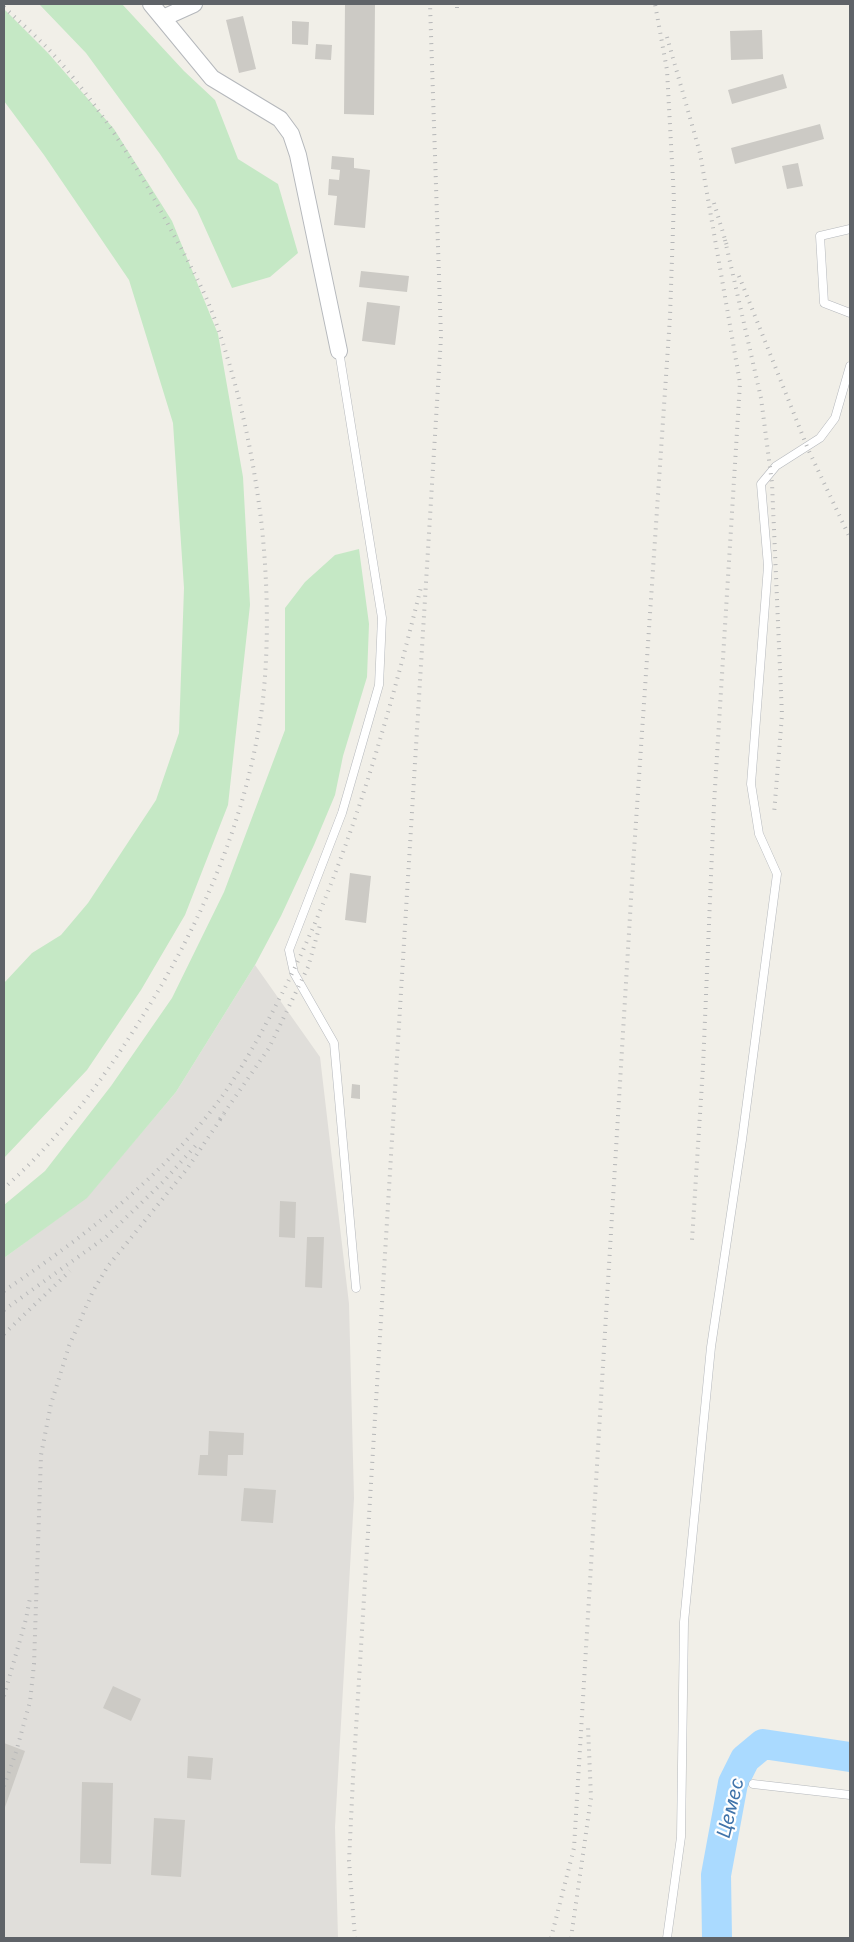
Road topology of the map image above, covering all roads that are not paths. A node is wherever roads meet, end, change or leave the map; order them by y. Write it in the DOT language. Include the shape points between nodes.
graph roads {
  1 [pos="151,4"];
  2 [pos="194,4"];
  3 [pos="163,18"];
  4 [pos="850,229"];
  5 [pos="850,313"];
  6 [pos="339,351"];
  7 [pos="850,366"];
  8 [pos="356,1288"];
  9 [pos="753,1784"];
  10 [pos="850,1796"];
  11 [pos="667,1938"];
  1 -- 3 [label="street"];
  2 -- 3 [label="street"];
  3 -- 6 [label="street" via="212,78 280,119 291,134"];
  4 -- 5 [label="lane" via="820,236 824,303"];
  6 -- 8 [label="lane" via="382,618 379,685 342,814 289,950 294,973 334,1043"];
  7 -- 11 [label="lane" via="835,418 820,438 776,466 761,484 768,566 751,784 758,834 777,874 711,1347 684,1622 681,1837"];
  9 -- 10 [label="lane"];
}
